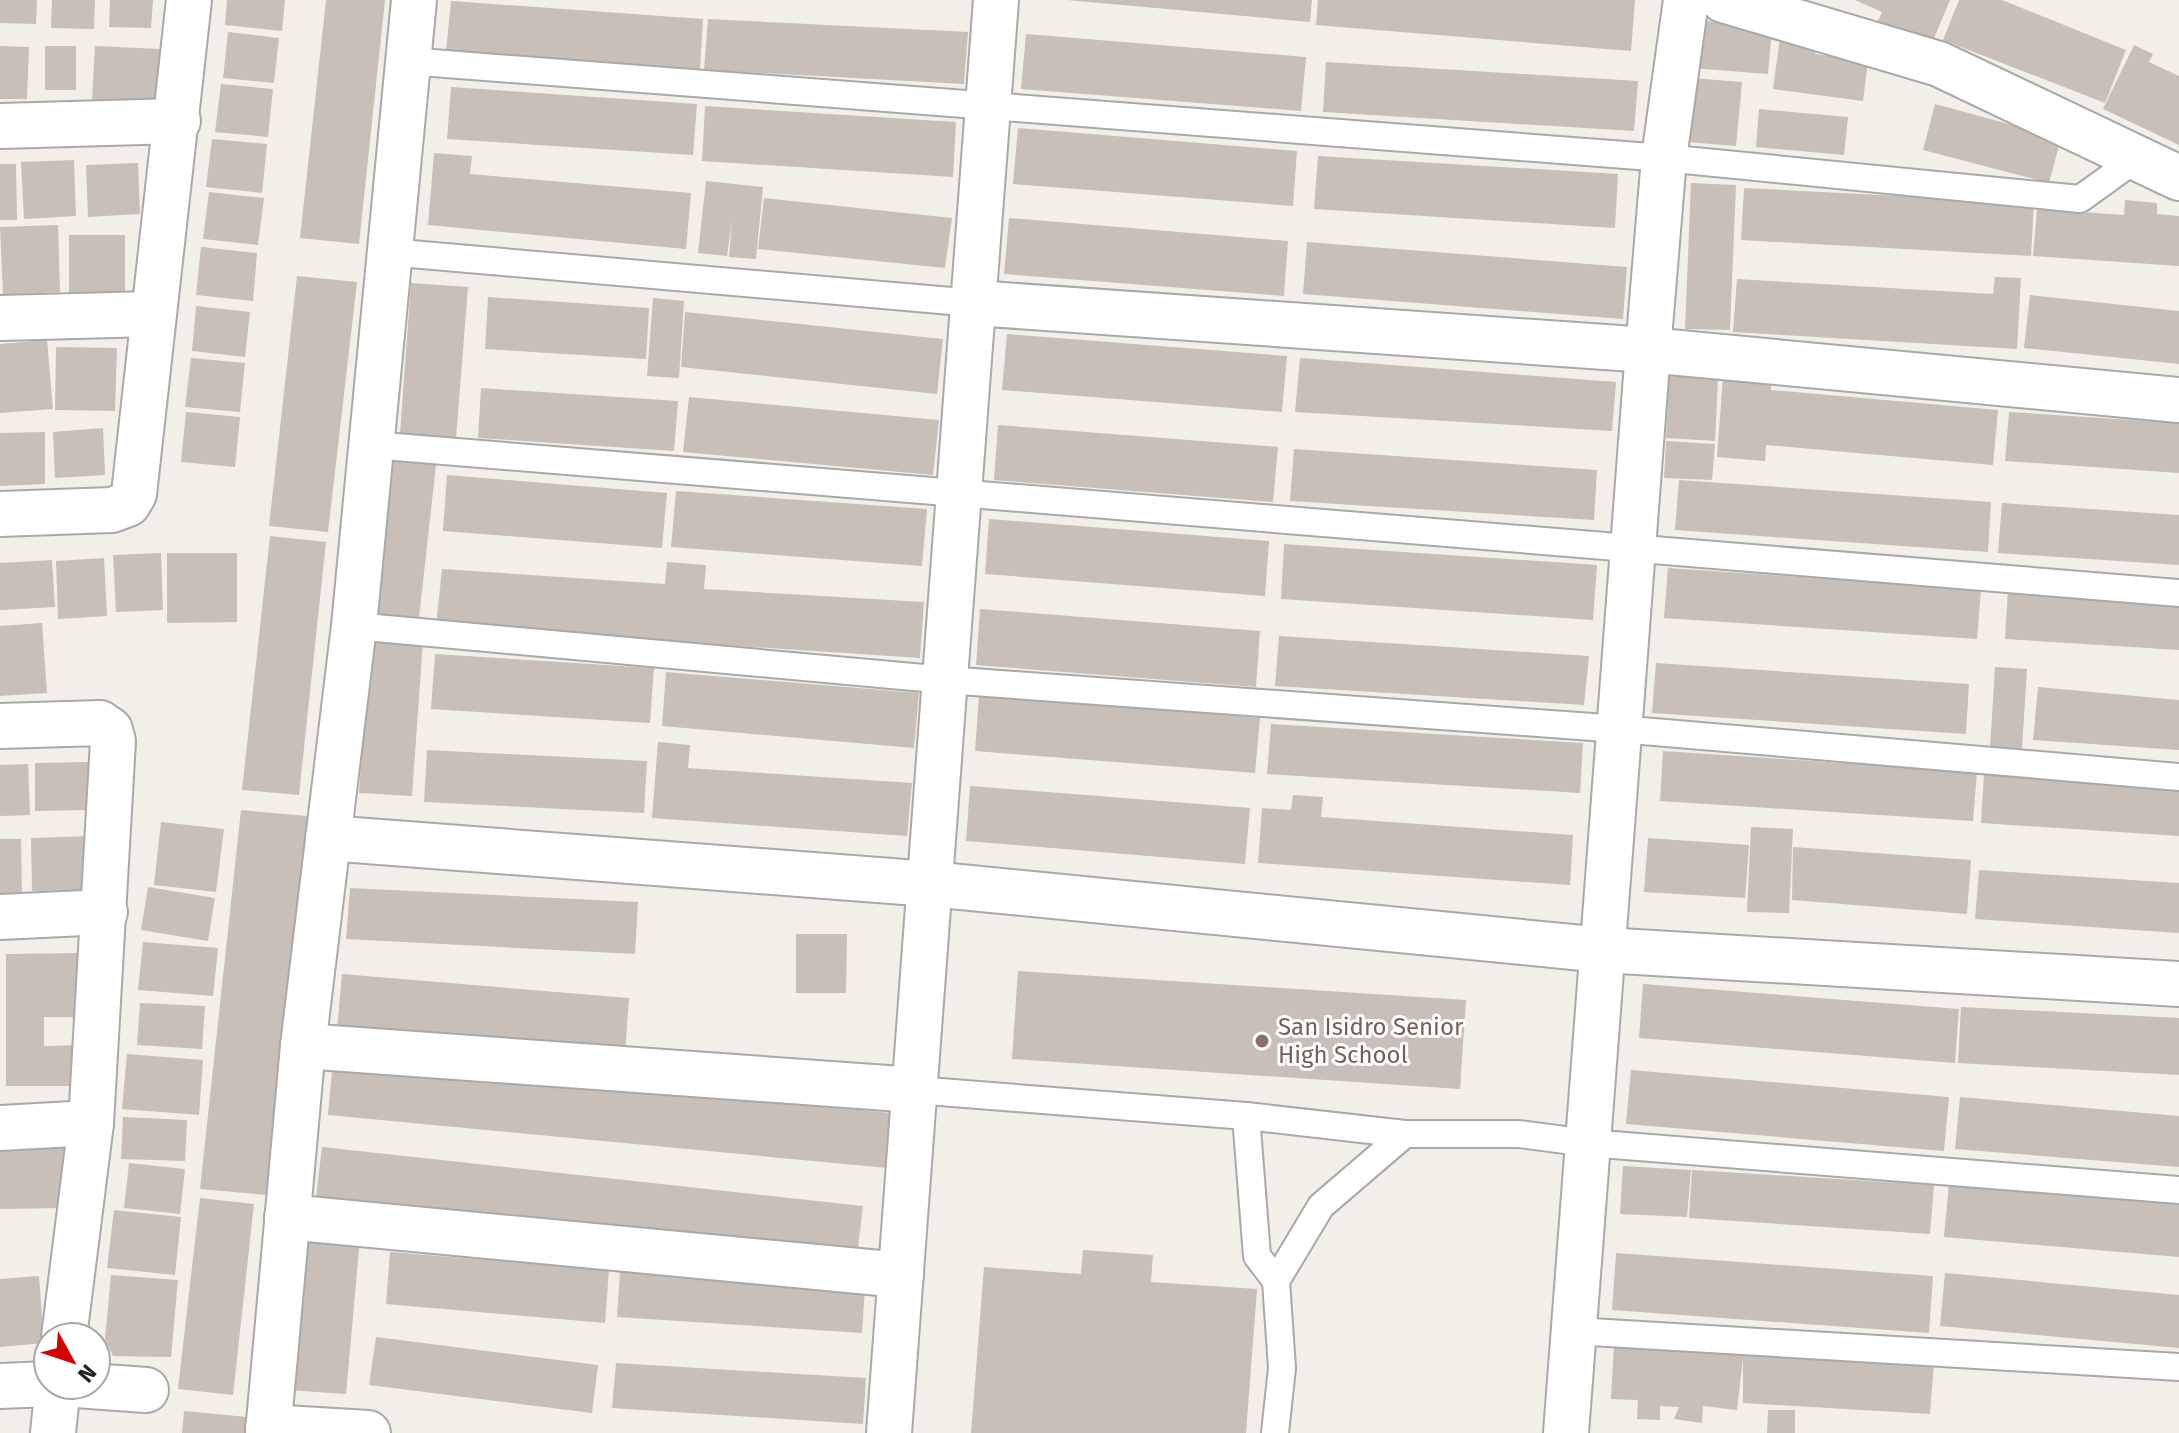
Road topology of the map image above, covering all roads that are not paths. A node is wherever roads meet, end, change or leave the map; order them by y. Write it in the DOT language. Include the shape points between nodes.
graph roads {
  1 [pos="189,0"];
  2 [pos="414,0"];
  3 [pos="996,0"];
  4 [pos="1686,0"];
  5 [pos="1723,0"];
  6 [pos="407,61"];
  7 [pos="987,107"];
  8 [pos="178,121"];
  9 [pos="0,126"];
  10 [pos="1664,158"];
  11 [pos="2137,158"];
  12 [pos="2179,178"];
  13 [pos="388,252"];
  14 [pos="974,303"];
  15 [pos="152,314"];
  16 [pos="0,318"];
  17 [pos="1648,350"];
  18 [pos="2179,400"];
  19 [pos="371,445"];
  20 [pos="956,497"];
  21 [pos="0,514"];
  22 [pos="1632,547"];
  23 [pos="2179,593"];
  24 [pos="354,626"];
  25 [pos="946,680"];
  26 [pos="0,726"];
  27 [pos="1619,729"];
  28 [pos="2179,777"];
  29 [pos="328,838"];
  30 [pos="930,884"];
  31 [pos="105,912"];
  32 [pos="0,917"];
  33 [pos="1603,950"];
  34 [pos="2179,984"];
  35 [pos="303,1046"];
  36 [pos="915,1090"];
  37 [pos="1246,1116"];
  38 [pos="91,1123"];
  39 [pos="0,1128"];
  40 [pos="1405,1134"];
  41 [pos="1588,1143"];
  42 [pos="2179,1190"];
  43 [pos="287,1217"];
  44 [pos="901,1275"];
  45 [pos="1276,1281"];
  46 [pos="66,1321"];
  47 [pos="1574,1331"];
  48 [pos="2179,1367"];
  49 [pos="32,1385"];
  50 [pos="0,1386"];
  51 [pos="112,1388"];
  52 [pos="146,1390"];
  53 [pos="56,1401"];
  54 [pos="268,1430"];
  55 [pos="53,1433"];
  56 [pos="368,1433"];
  57 [pos="889,1433"];
  58 [pos="1275,1433"];
  59 [pos="1566,1433"];
  1 -- 8 [label="street"];
  2 -- 6 [label="street"];
  3 -- 7 [label="street"];
  4 -- 10 [label="street"];
  5 -- 11 [label="street" via="1939,64"];
  6 -- 7 [label="lane"];
  6 -- 13 [label="street"];
  7 -- 10 [label="lane"];
  7 -- 14 [label="street"];
  8 -- 9 [label="street"];
  8 -- 15 [label="street"];
  10 -- 11 [label="lane" via="2080,199"];
  10 -- 17 [label="street"];
  11 -- 12 [label="street"];
  13 -- 14 [label="lane"];
  13 -- 19 [label="street"];
  14 -- 17 [label="street"];
  14 -- 20 [label="street"];
  15 -- 16 [label="street"];
  15 -- 21 [label="street" via="134,494 128,504 112,510"];
  17 -- 18 [label="street"];
  17 -- 22 [label="street"];
  19 -- 20 [label="lane"];
  19 -- 24 [label="street"];
  20 -- 22 [label="lane"];
  20 -- 25 [label="street"];
  22 -- 23 [label="lane"];
  22 -- 27 [label="street"];
  24 -- 25 [label="lane"];
  24 -- 29 [label="street"];
  25 -- 27 [label="lane"];
  25 -- 30 [label="street"];
  26 -- 31 [label="street" via="100,723 110,730"];
  27 -- 28 [label="lane"];
  27 -- 33 [label="street"];
  29 -- 30 [label="street"];
  29 -- 35 [label="street"];
  30 -- 33 [label="street"];
  30 -- 36 [label="street"];
  31 -- 32 [label="street"];
  31 -- 38 [label="street"];
  33 -- 34 [label="street"];
  33 -- 41 [label="street"];
  35 -- 36 [label="street"];
  35 -- 43 [label="street"];
  36 -- 37 [label="lane"];
  36 -- 44 [label="street"];
  37 -- 40 [label="lane"];
  37 -- 45 [label="lane" via="1257,1256"];
  38 -- 39 [label="street"];
  38 -- 46 [label="street"];
  40 -- 41 [label="lane" via="1519,1134"];
  40 -- 45 [label="lane" via="1321,1206"];
  41 -- 42 [label="lane"];
  41 -- 47 [label="street"];
  43 -- 44 [label="street"];
  43 -- 54 [label="street"];
  44 -- 57 [label="street"];
  45 -- 58 [label="lane" via="1282,1368"];
  47 -- 48 [label="lane"];
  47 -- 59 [label="street"];
  49 -- 50 [label="street"];
  51 -- 52 [label="street"];
  53 -- 55 [label="street"];
  54 -- 56 [label="street"];
}
